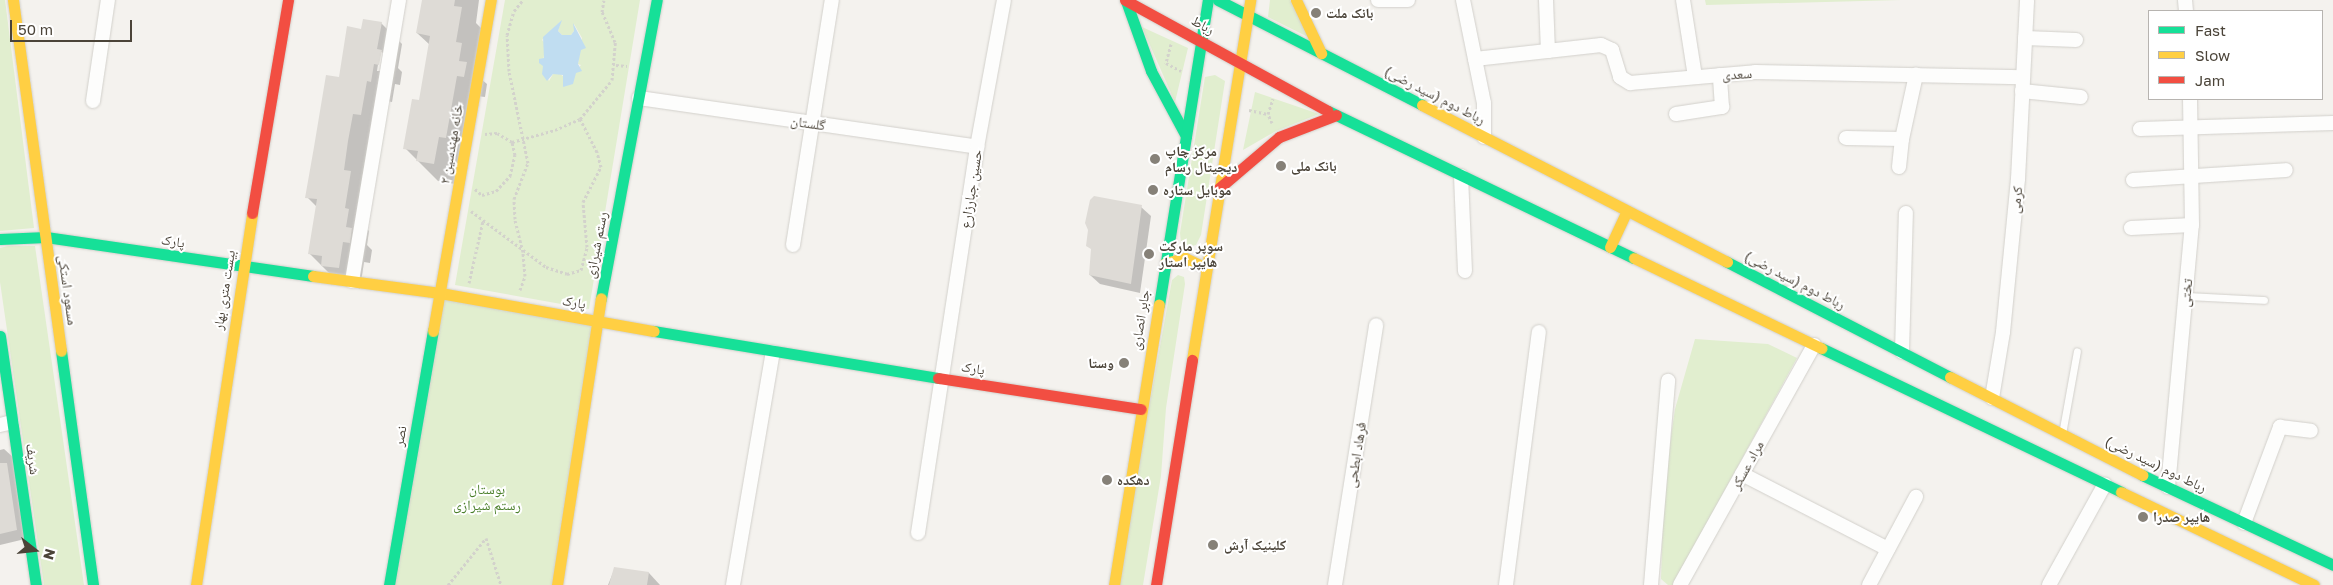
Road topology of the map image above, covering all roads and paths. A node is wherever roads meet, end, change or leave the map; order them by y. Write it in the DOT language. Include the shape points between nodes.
graph roads {
  1 [pos="13,0"];
  2 [pos="108,0"];
  3 [pos="288,0"];
  4 [pos="399,0"];
  5 [pos="491,0"];
  6 [pos="523,0"];
  7 [pos="604,0"];
  8 [pos="657,0"];
  9 [pos="832,0"];
  10 [pos="1004,0"];
  11 [pos="1126,0"];
  12 [pos="1208,0"];
  13 [pos="1218,0"];
  14 [pos="1250,0"];
  15 [pos="1296,0"];
  16 [pos="1378,0"];
  17 [pos="1408,0"];
  18 [pos="1464,0"];
  19 [pos="1546,0"];
  20 [pos="1683,0"];
  21 [pos="2026,0"];
  22 [pos="1247,15"];
  23 [pos="2025,38"];
  24 [pos="1171,40"];
  25 [pos="2076,40"];
  26 [pos="1201,41"];
  27 [pos="1548,51"];
  28 [pos="1321,53"];
  29 [pos="1475,59"];
  30 [pos="1239,62"];
  31 [pos="616,65"];
  32 [pos="630,66"];
  33 [pos="1182,71"];
  34 [pos="1720,75"];
  35 [pos="1916,75"];
  36 [pos="1695,77"];
  37 [pos="2023,84"];
  38 [pos="2081,97"];
  39 [pos="639,98"];
  40 [pos="1273,98"];
  41 [pos="2190,100"];
  42 [pos="93,101"];
  43 [pos="1251,110"];
  44 [pos="1268,114"];
  45 [pos="1676,114"];
  46 [pos="1336,115"];
  47 [pos="580,119"];
  48 [pos="2333,123"];
  49 [pos="814,124"];
  50 [pos="2191,125"];
  51 [pos="2140,129"];
  52 [pos="1276,131"];
  53 [pos="481,134"];
  54 [pos="1186,136"];
  55 [pos="1484,137"];
  56 [pos="1846,138"];
  57 [pos="1902,139"];
  58 [pos="524,140"];
  59 [pos="512,142"];
  60 [pos="977,147"];
  61 [pos="1899,167"];
  62 [pos="2286,170"];
  63 [pos="2193,174"];
  64 [pos="1461,176"];
  65 [pos="2133,180"];
  66 [pos="472,187"];
  67 [pos="1218,189"];
  68 [pos="468,209"];
  69 [pos="1627,211"];
  70 [pos="1906,213"];
  71 [pos="483,220"];
  72 [pos="2192,225"];
  73 [pos="2131,228"];
  74 [pos="46,237"];
  75 [pos="0,239"];
  76 [pos="793,244"];
  77 [pos="1610,247"];
  78 [pos="524,252"];
  79 [pos="1165,263"];
  80 [pos="243,267"];
  81 [pos="1206,268"];
  82 [pos="1465,271"];
  83 [pos="352,281"];
  84 [pos="468,287"];
  85 [pos="440,293"];
  86 [pos="515,296"];
  87 [pos="2186,296"];
  88 [pos="2264,300"];
  89 [pos="597,322"];
  90 [pos="1376,325"];
  91 [pos="1539,332"];
  92 [pos="0,336"];
  93 [pos="1814,345"];
  94 [pos="2077,351"];
  95 [pos="773,352"];
  96 [pos="1902,352"];
  97 [pos="1,356"];
  98 [pos="943,378"];
  99 [pos="1668,381"];
  100 [pos="1992,398"];
  101 [pos="1141,409"];
  102 [pos="6,423"];
  103 [pos="2311,431"];
  104 [pos="2062,435"];
  105 [pos="1742,474"];
  106 [pos="2105,484"];
  107 [pos="2168,487"];
  108 [pos="1916,497"];
  109 [pos="2244,523"];
  110 [pos="918,533"];
  111 [pos="1888,549"];
  112 [pos="2333,565"];
  113 [pos="36,585"];
  114 [pos="93,585"];
  115 [pos="196,585"];
  116 [pos="389,585"];
  117 [pos="448,585"];
  118 [pos="501,585"];
  119 [pos="557,585"];
  120 [pos="733,585"];
  121 [pos="1114,585"];
  122 [pos="1156,585"];
  123 [pos="1335,585"];
  124 [pos="1506,585"];
  125 [pos="1651,585"];
  126 [pos="1680,585"];
  127 [pos="1869,585"];
  128 [pos="2049,585"];
  129 [pos="2314,585"];
  1 -- 74 [label="main road, مسعود استکی"];
  2 -- 42 [label="street"];
  3 -- 80 [label="main road, بیست متری بهار"];
  4 -- 83 [label="street"];
  5 -- 85 [label="main road, خانه مهندسین ۲"];
  6 -- 58 [label="path" via="514,11 507,36 509,71"];
  7 -- 31 [label="path" via="602,12 615,42"];
  8 -- 39 [label="main road, رستم شیرازی"];
  9 -- 49 [label="street"];
  10 -- 60 [label="street, حسین جبارزارع"];
  11 -- 26 [label="main road, رباط"];
  11 -- 54 [label="main road" via="1155,79"];
  12 -- 26 [label="main road, جابر انصاری"];
  13 -- 22 [label="main road, رباط"];
  14 -- 22 [label="main road"];
  15 -- 28 [label="main road"];
  16 -- 17 [label="street"];
  18 -- 29 [label="street"];
  19 -- 27 [label="street"];
  20 -- 36 [label="street"];
  21 -- 23 [label="street, کرمی"];
  22 -- 28 [label="main road, رباط دوم (سید رضی)"];
  22 -- 30 [label="main road"];
  23 -- 25 [label="street"];
  23 -- 37 [label="street, کرمی"];
  24 -- 33 [label="path" via="1166,63"];
  26 -- 30 [label="main road, رباط"];
  26 -- 54 [label="main road, جابر انصاری"];
  27 -- 29 [label="street, سعدی"];
  27 -- 36 [label="street, سعدی" via="1601,45 1612,50 1620,77 1630,83"];
  28 -- 55 [label="main road, رباط دوم (سید رضی)"];
  29 -- 55 [label="street" via="1484,103"];
  30 -- 46 [label="main road"];
  30 -- 67 [label="main road"];
  31 -- 32 [label="path"];
  31 -- 47 [label="path" via="612,80"];
  34 -- 35 [label="street, سعدی" via="1755,72"];
  34 -- 36 [label="street, سعدی"];
  34 -- 45 [label="street" via="1722,107"];
  35 -- 37 [label="street, سعدی"];
  35 -- 57 [label="street"];
  37 -- 38 [label="street, سعدی"];
  37 -- 100 [label="street, کرمی" via="2018,180 2003,332"];
  39 -- 49 [label="street, گلستان"];
  39 -- 89 [label="main road, رستم شیرازی"];
  40 -- 44 [label="path"];
  41 -- 50 [label="street, تختی"];
  43 -- 44 [label="path"];
  44 -- 52 [label="path"];
  46 -- 64 [label="main road"];
  46 -- 67 [label="main road" via="1279,137"];
  47 -- 58 [label="path"];
  47 -- 78 [label="path" via="601,167 583,202 587,247 582,270 567,274 560,272"];
  48 -- 50 [label="street"];
  49 -- 60 [label="street, گلستان"];
  49 -- 76 [label="street"];
  50 -- 51 [label="street"];
  50 -- 63 [label="street, تختی"];
  53 -- 59 [label="path" via="497,133"];
  54 -- 79 [label="main road, جابر انصاری"];
  55 -- 69 [label="main road, رباط دوم (سید رضی)"];
  56 -- 57 [label="street"];
  57 -- 61 [label="street"];
  58 -- 59 [label="path"];
  58 -- 78 [label="path" via="528,163 514,199 515,219"];
  59 -- 66 [label="path" via="515,155 510,176 496,191 482,194"];
  60 -- 98 [label="street, حسین جبارزارع"];
  62 -- 63 [label="street"];
  63 -- 65 [label="street"];
  63 -- 72 [label="street, تختی"];
  64 -- 77 [label="main road"];
  64 -- 82 [label="street"];
  67 -- 81 [label="main road"];
  68 -- 71 [label="path"];
  69 -- 77 [label="main road"];
  69 -- 96 [label="main road, رباط دوم (سید رضی)"];
  70 -- 96 [label="street"];
  71 -- 78 [label="path"];
  71 -- 84 [label="path"];
  72 -- 73 [label="street"];
  72 -- 87 [label="street, تختی"];
  74 -- 75 [label="main road, پارک"];
  74 -- 80 [label="main road, پارک"];
  74 -- 114 [label="main road, مسعود استکی"];
  77 -- 93 [label="main road"];
  78 -- 86 [label="path" via="522,287"];
  79 -- 81 [label="main road" via="1184,258"];
  79 -- 101 [label="main road, جابر انصاری"];
  80 -- 83 [label="main road, پارک"];
  80 -- 115 [label="main road, بیست متری بهار"];
  81 -- 122 [label="main road"];
  83 -- 85 [label="main road, پارک"];
  85 -- 89 [label="main road, پارک"];
  85 -- 116 [label="main road, نصر"];
  87 -- 88 [label="lane"];
  87 -- 107 [label="street, تختی"];
  89 -- 95 [label="main road, پارک"];
  89 -- 119 [label="main road, رستم شیرازی"];
  90 -- 123 [label="street, فرهاد ابطحی"];
  91 -- 124 [label="street"];
  92 -- 97 [label="main road, شریف"];
  93 -- 105 [label="street, مراد عسکر"];
  93 -- 106 [label="main road"];
  94 -- 104 [label="lane"];
  95 -- 98 [label="main road, پارک"];
  95 -- 120 [label="street"];
  96 -- 100 [label="main road, رباط دوم (سید رضی)"];
  97 -- 102 [label="main road, شریف"];
  98 -- 101 [label="main road, پارک"];
  98 -- 110 [label="street, حسین جبارزارع"];
  99 -- 125 [label="street"];
  100 -- 104 [label="main road, رباط دوم (سید رضی)"];
  101 -- 121 [label="main road, جابر انصاری"];
  102 -- 113 [label="main road, شریف"];
  103 -- 109 [label="street" via="2280,427"];
  104 -- 107 [label="main road, رباط دوم (سید رضی)"];
  105 -- 111 [label="street"];
  105 -- 126 [label="street, مراد عسکر"];
  106 -- 128 [label="street"];
  106 -- 129 [label="main road"];
  107 -- 109 [label="main road, رباط دوم (سید رضی)"];
  108 -- 111 [label="street"];
  109 -- 112 [label="main road, رباط دوم (سید رضی)"];
  111 -- 127 [label="street"];
  117 -- 118 [label="path" via="486,538"];
}
